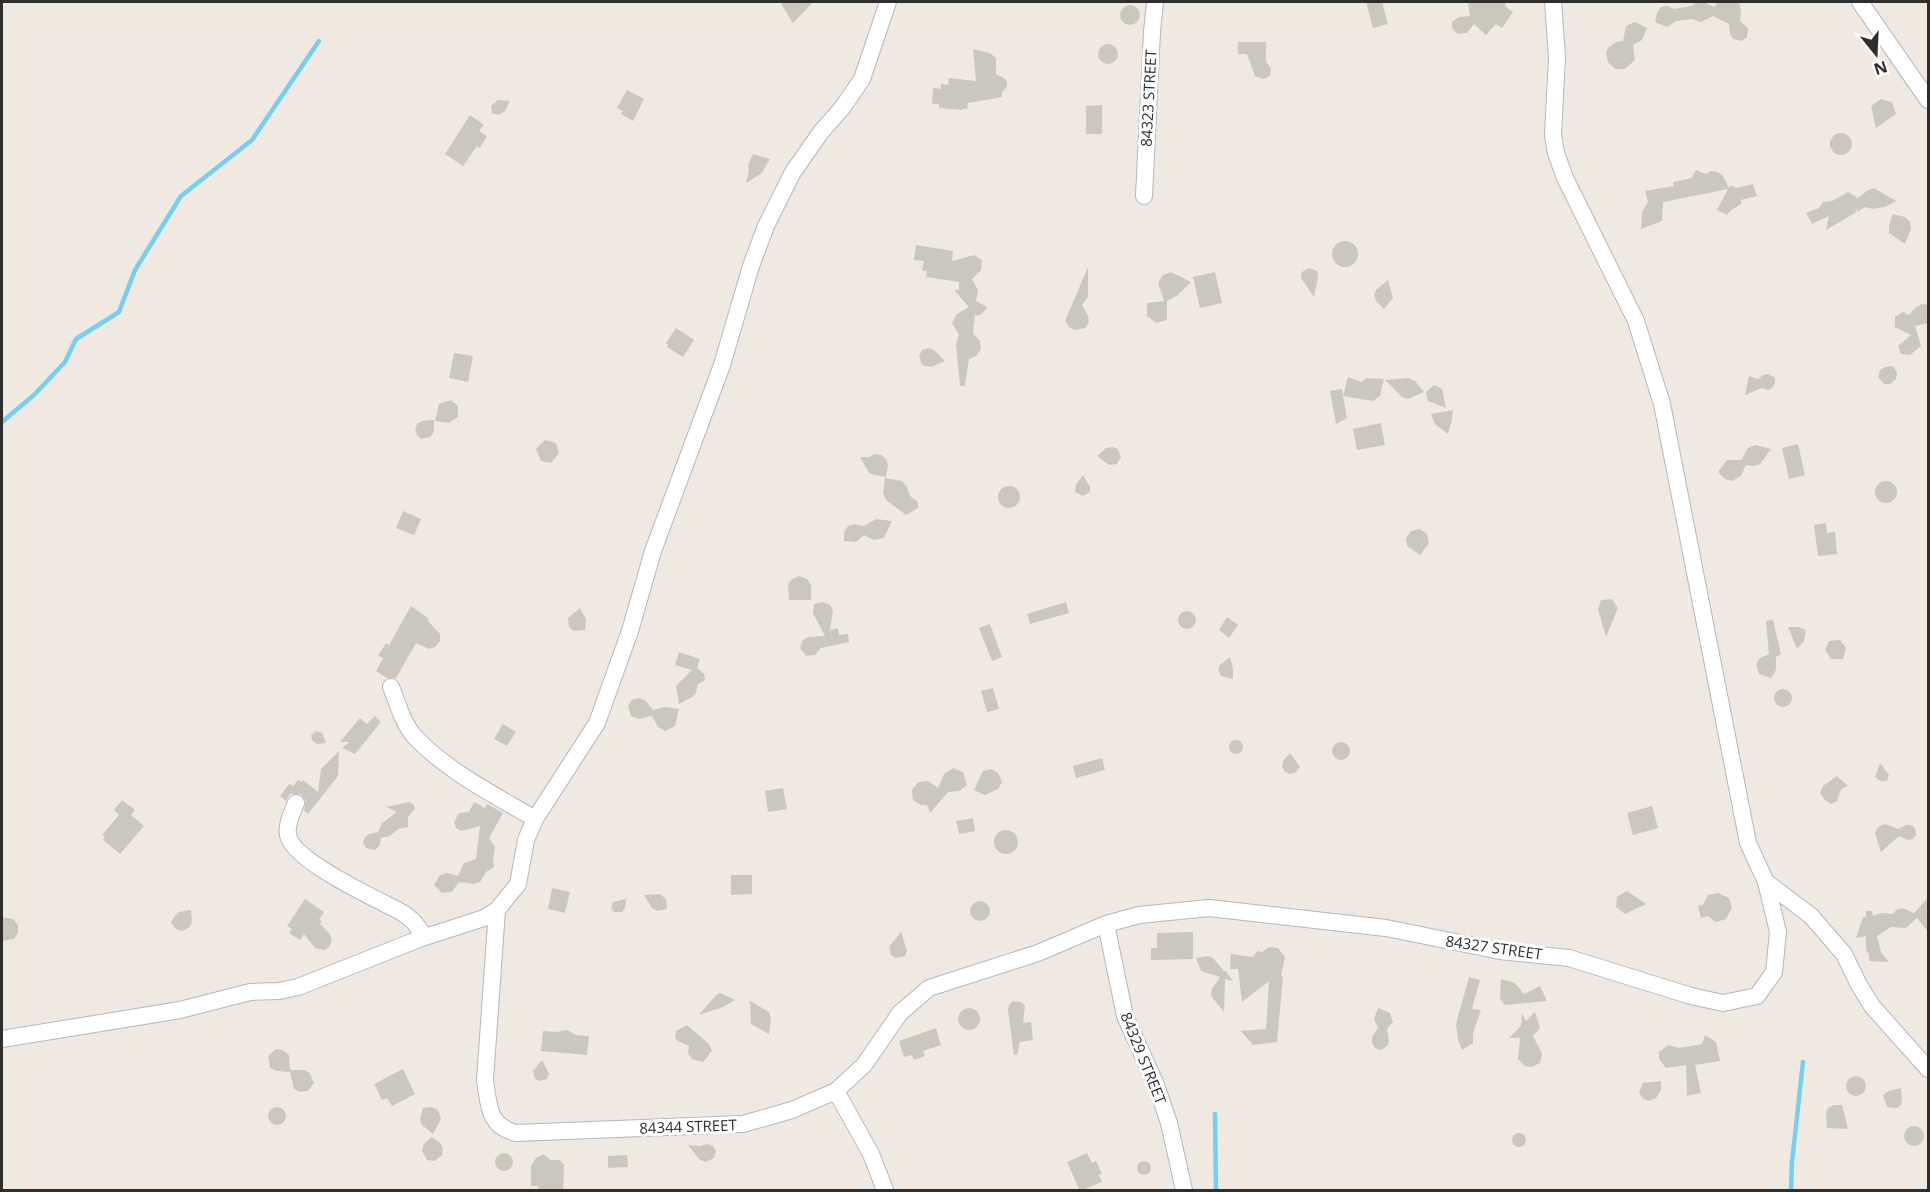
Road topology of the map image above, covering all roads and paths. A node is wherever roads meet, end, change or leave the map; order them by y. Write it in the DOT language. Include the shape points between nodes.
graph roads {
  1 [pos="888,2"];
  2 [pos="1155,2"];
  3 [pos="1554,2"];
  4 [pos="1860,2"];
  5 [pos="1929,100"];
  6 [pos="1144,196"];
  7 [pos="391,687"];
  8 [pos="296,803"];
  9 [pos="535,819"];
  10 [pos="1766,882"];
  11 [pos="497,910"];
  12 [pos="1106,924"];
  13 [pos="425,937"];
  14 [pos="2,1039"];
  15 [pos="1929,1069"];
  16 [pos="836,1091"];
  17 [pos="885,1191"];
  18 [pos="1184,1191"];
  1 -- 9 [label="street" via="862,79 793,172 766,226 722,365 653,551 597,723"];
  2 -- 6 [label="street, 84323 STREET"];
  3 -- 10 [label="street, 84327 STREET" via="1556,153 1564,178 1636,321 1662,404 1748,843"];
  4 -- 5 [label="street"];
  7 -- 9 [label="street" via="415,737 450,766"];
  8 -- 13 [label="street" via="287,826 292,845 322,870 403,913"];
  9 -- 11 [label="street" via="526,840 518,884"];
  10 -- 12 [label="street, 84327 STREET" via="1778,932 1774,972 1757,996 1724,1003 1569,958 1500,951 1386,928 1209,908 1139,915"];
  10 -- 15 [label="street" via="1811,916 1844,954 1872,1006"];
  11 -- 13 [label="street" via="469,924"];
  11 -- 16 [label="street, 84344 STREET" via="485,1080 495,1122 504,1130 516,1133 743,1124 792,1110"];
  12 -- 16 [label="street, 84344 STREET" via="1038,953 929,988 900,1013 864,1065"];
  12 -- 18 [label="street, 84329 STREET" via="1125,1016 1169,1123"];
  13 -- 14 [label="street" via="298,987 250,992 180,1010"];
  16 -- 17 [label="street" via="867,1145"];
}
